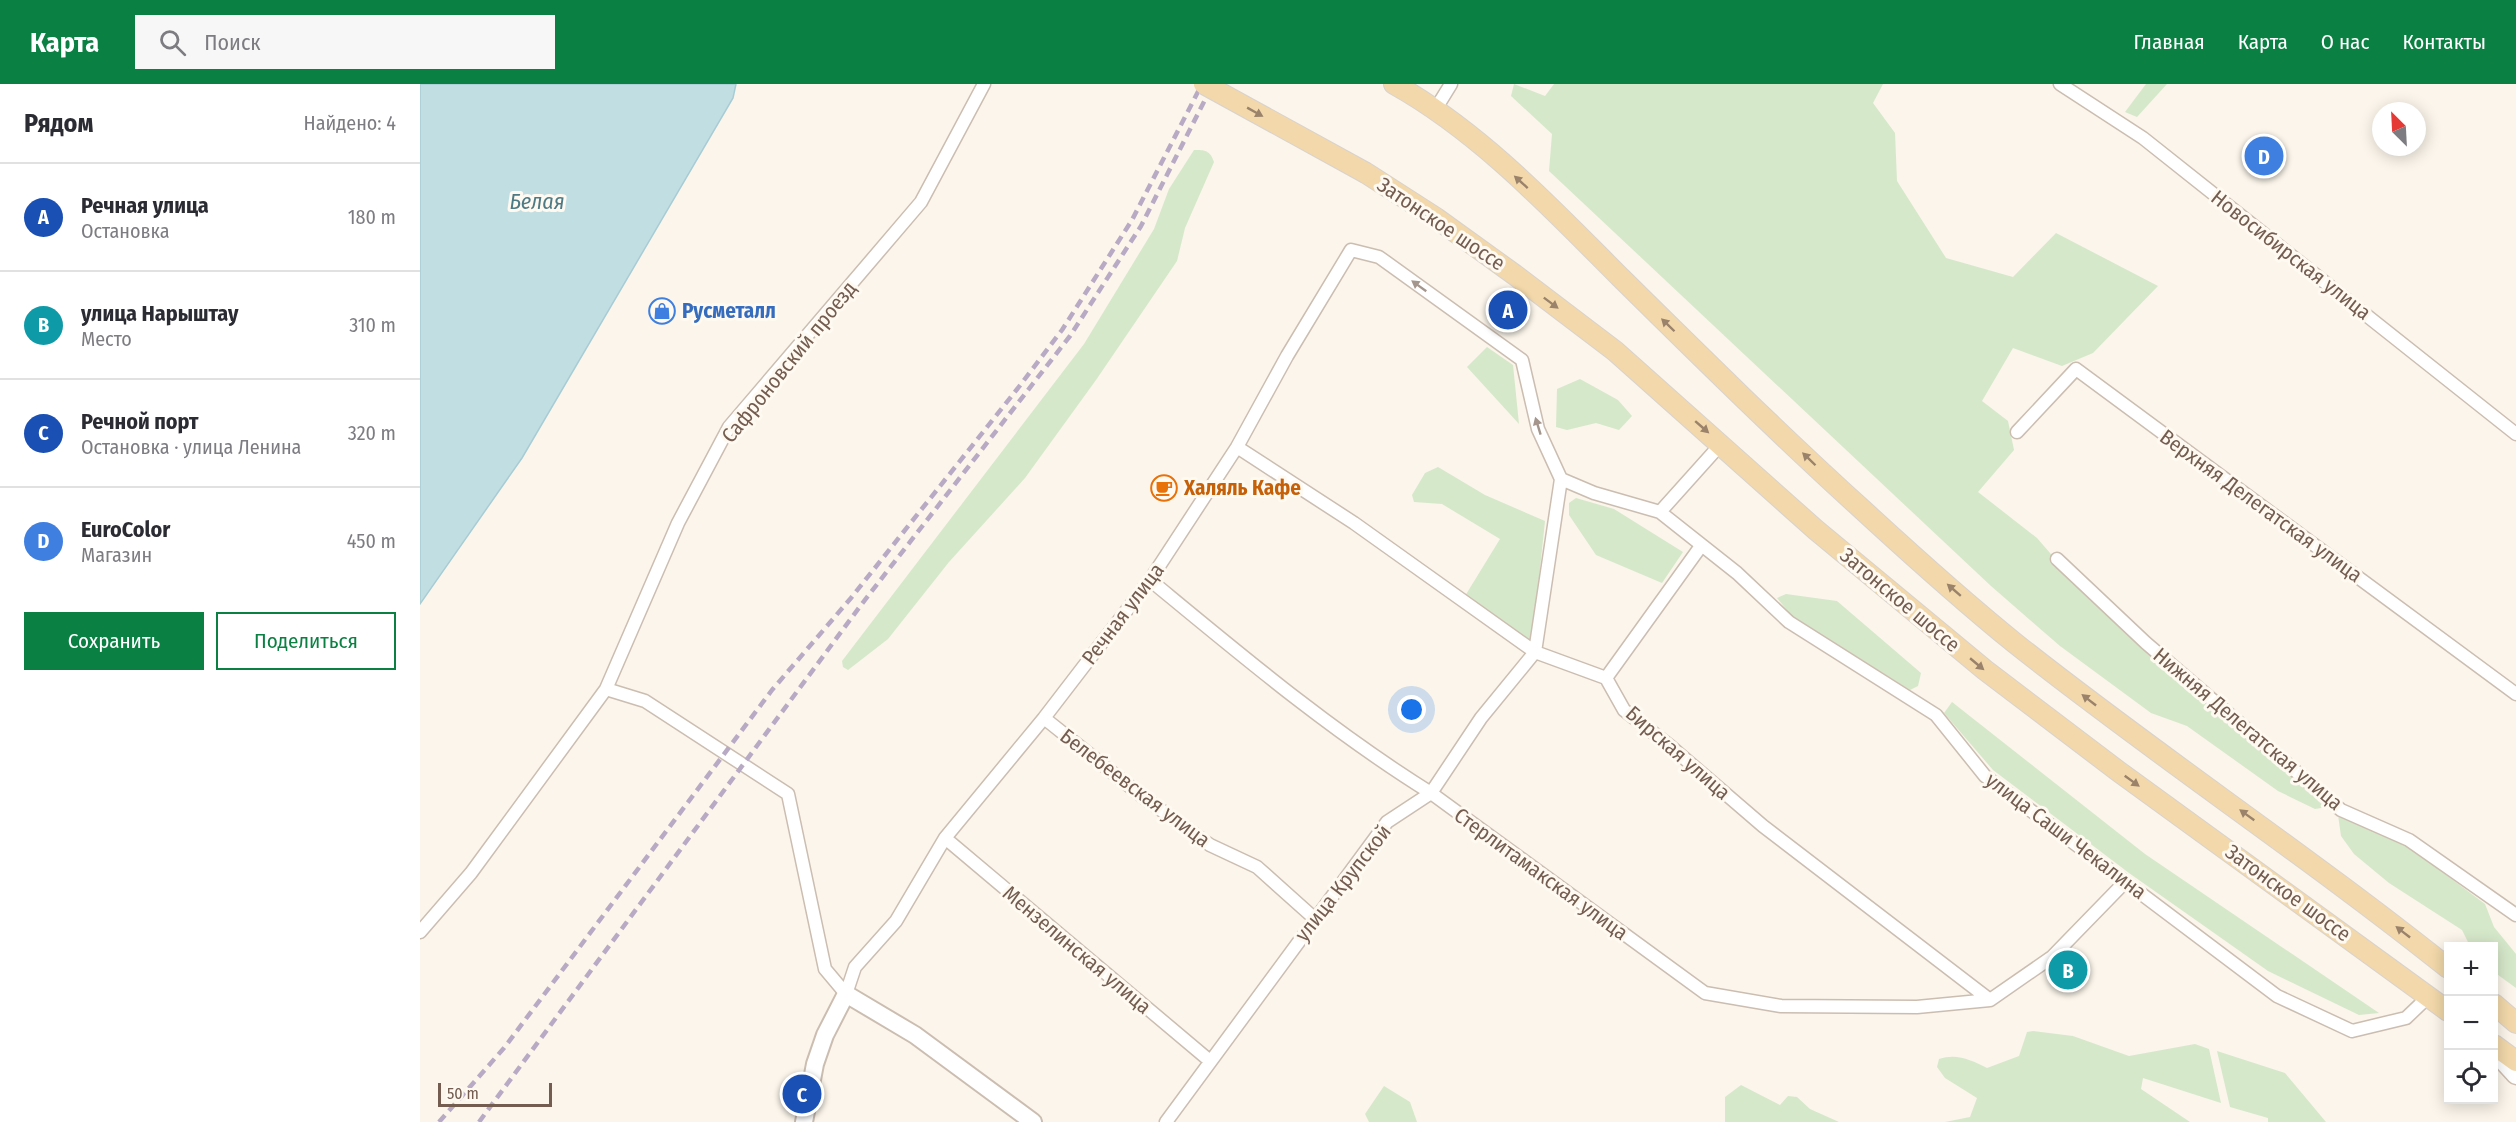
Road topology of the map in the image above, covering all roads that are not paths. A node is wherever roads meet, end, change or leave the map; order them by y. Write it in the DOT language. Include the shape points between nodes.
graph roads {
  1 [pos="984,84"];
  2 [pos="1204,84"];
  3 [pos="1451,84"];
  4 [pos="2060,84"];
  5 [pos="1397,86"];
  6 [pos="1435,110"];
  7 [pos="2017,432"];
  8 [pos="2516,434"];
  9 [pos="1721,444"];
  10 [pos="1237,447"];
  11 [pos="1561,479"];
  12 [pos="1660,512"];
  13 [pos="1701,546"];
  14 [pos="2057,559"];
  15 [pos="1150,580"];
  16 [pos="1535,652"];
  17 [pos="1606,678"];
  18 [pos="606,689"];
  19 [pos="2516,694"];
  20 [pos="1044,718"];
  21 [pos="1431,794"];
  22 [pos="945,838"];
  23 [pos="2125,882"];
  24 [pos="2516,915"];
  25 [pos="1314,918"];
  26 [pos="420,932"];
  27 [pos="2444,965"];
  28 [pos="846,994"];
  29 [pos="2429,996"];
  30 [pos="1990,1000"];
  31 [pos="2444,1008"];
  32 [pos="2498,1048"];
  33 [pos="2498,1056"];
  34 [pos="1210,1061"];
  35 [pos="2516,1061"];
  36 [pos="2516,1075"];
  37 [pos="803,1119"];
  38 [pos="1033,1122"];
  39 [pos="1166,1122"];
  1 -- 18 [label="street, Сафроновский проезд" via="921,202 729,427 678,523"];
  2 -- 9 [label="main road, Затонское шоссе, one-way, bridge" via="1366,173 1445,225 1615,351"];
  3 -- 6 [label="street"];
  4 -- 8 [label="street, Новосибирская улица" via="2143,138"];
  5 -- 6 [label="main road, Затонское шоссе"];
  27 -- 6 [label="main road, Затонское шоссе, one-way" via="2014,642 1863,511 1564,222"];
  7 -- 19 [label="street, Верхняя Делегатская улица" via="2076,369"];
  9 -- 12 [label="street"];
  9 -- 29 [label="main road, Затонское шоссе, one-way" via="1816,530 1985,670"];
  11 -- 10 [label="street, Речная улица, one-way" via="1538,429 1522,360 1379,257 1351,250"];
  10 -- 15 [label="street, Речная улица"];
  10 -- 16 [label="street" via="1354,523"];
  11 -- 12 [label="street" via="1593,493"];
  11 -- 16 [label="street"];
  12 -- 13 [label="street, улица Саши Чекалина"];
  13 -- 17 [label="street"];
  13 -- 23 [label="street, улица Саши Чекалина" via="1737,573 1789,622 1936,715 1985,776"];
  14 -- 24 [label="street, Нижняя Делегатская улица" via="2146,643 2341,810 2409,840"];
  15 -- 20 [label="street, Речная улица"];
  15 -- 21 [label="street, Стерлитамакская улица" via="1297,701"];
  16 -- 17 [label="street"];
  16 -- 21 [label="street, улица Крупской" via="1481,718"];
  17 -- 30 [label="street, Бирская улица" via="1624,710 1763,826"];
  18 -- 26 [label="street, Сафроновский проезд" via="471,873"];
  18 -- 28 [label="street" via="645,701 788,794 825,969"];
  20 -- 22 [label="street, Речная улица"];
  20 -- 25 [label="street, Белебеевская улица" via="1210,845 1257,867"];
  21 -- 25 [label="street, улица Крупской" via="1387,822"];
  21 -- 30 [label="street, Стерлитамакская улица" via="1705,993 1781,1006 1917,1006"];
  22 -- 28 [label="street, Речная улица" via="896,921 855,967"];
  22 -- 34 [label="street, Мензелинская улица"];
  23 -- 29 [label="street, улица Саши Чекалина" via="2277,996 2352,1031 2406,1018"];
  23 -- 30 [label="street" via="2052,957"];
  25 -- 34 [label="street, улица Крупской"];
  28 -- 37 [label="street" via="815,1064"];
  28 -- 38 [label="street" via="915,1035"];
  29 -- 31 [label="main road, Затонское шоссе"];
  32 -- 35 [label="main road"];
  33 -- 36 [label="main road"];
  34 -- 39 [label="street, улица Крупской"];
}
